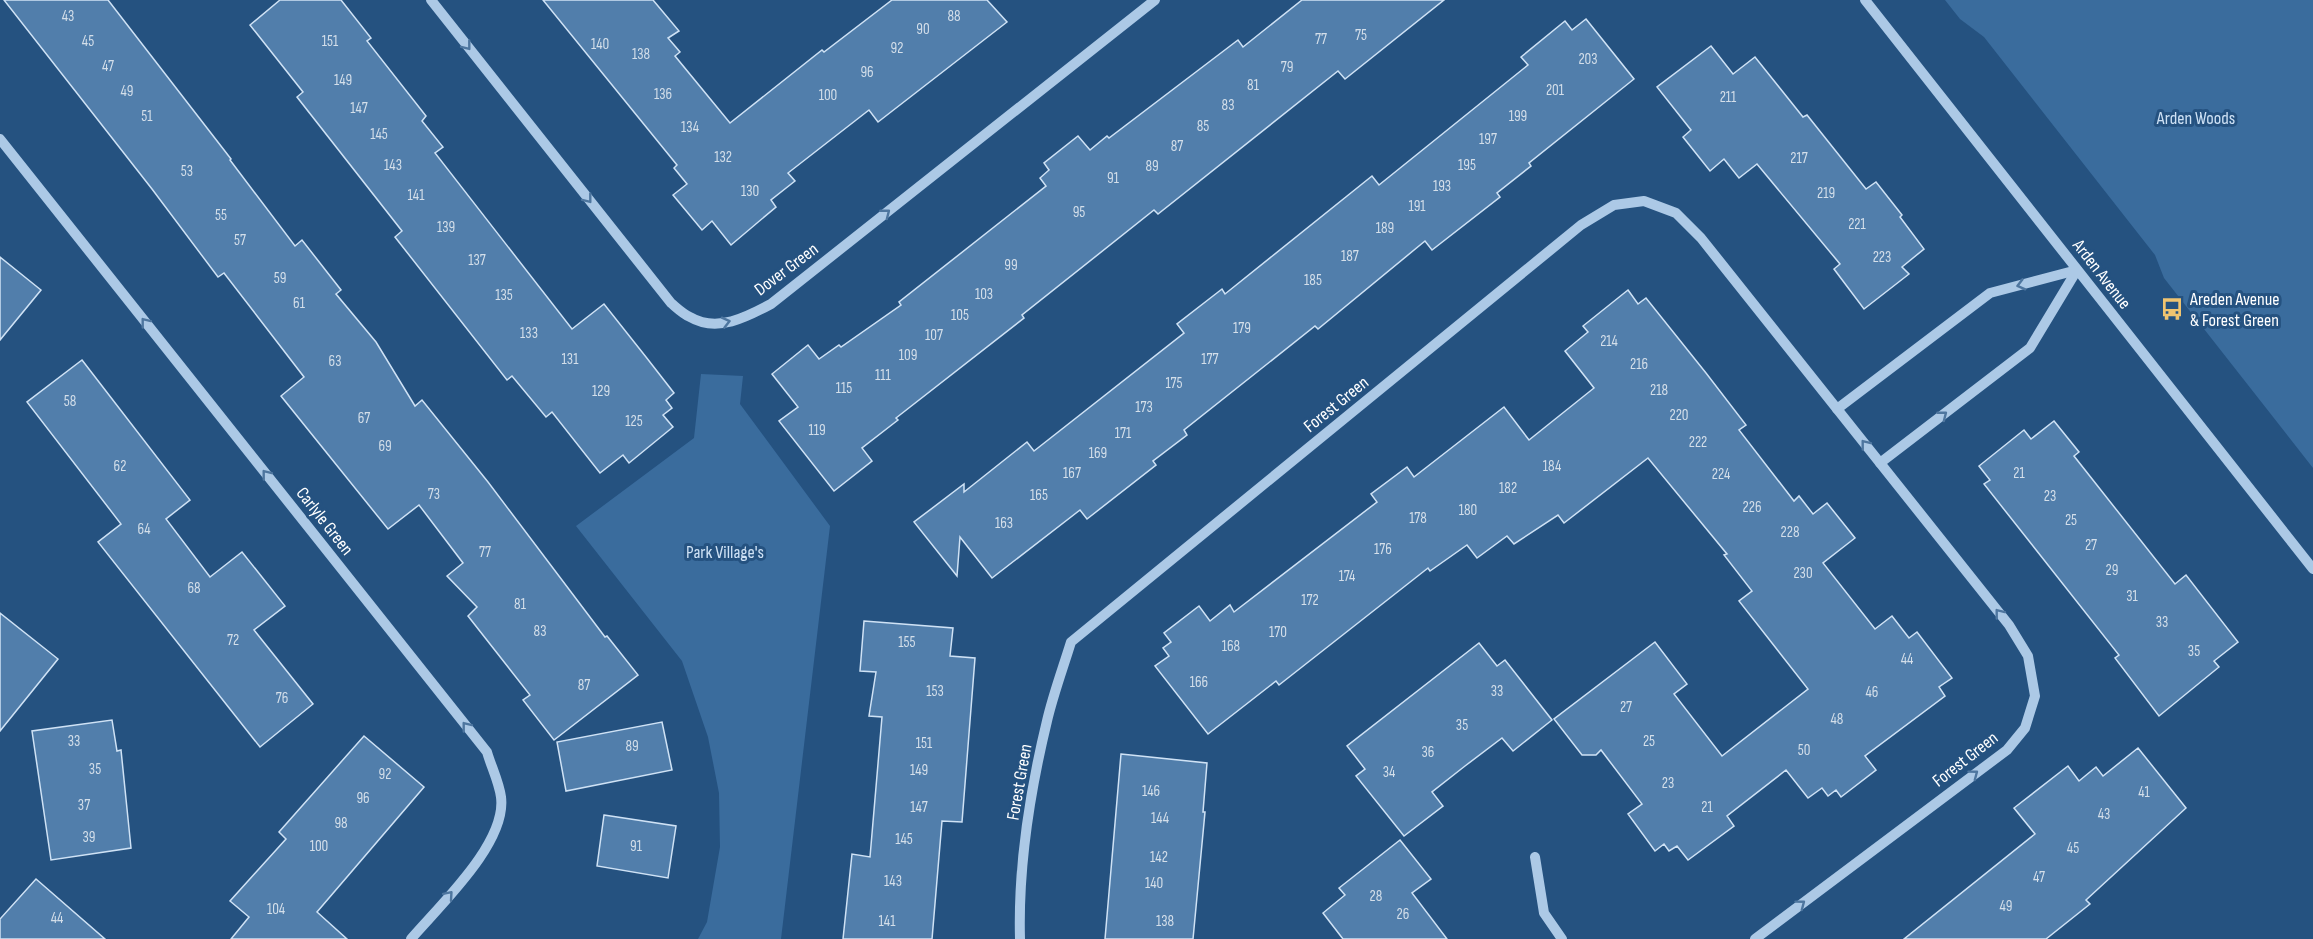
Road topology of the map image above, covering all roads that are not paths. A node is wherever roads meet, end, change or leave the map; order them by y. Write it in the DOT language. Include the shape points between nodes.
graph roads {
  1 [pos="431,0"];
  2 [pos="1155,0"];
  3 [pos="1865,0"];
  4 [pos="0,139"];
  5 [pos="2077,270"];
  6 [pos="1837,409"];
  7 [pos="1880,463"];
  8 [pos="2313,569"];
  9 [pos="1534,857"];
  10 [pos="411,939"];
  11 [pos="1020,939"];
  12 [pos="1562,939"];
  13 [pos="1755,939"];
  1 -- 2 [label="street, Dover Green, one-way" via="671,303 691,318 715,325 745,318 771,303"];
  3 -- 5 [label="street, Arden Avenue"];
  10 -- 4 [label="street, Carlyle Green, one-way" via="486,851 499,824 501,797 487,752"];
  5 -- 6 [label="street, one-way" via="1990,293"];
  7 -- 5 [label="street, one-way" via="2030,348"];
  5 -- 8 [label="street, Arden Avenue"];
  7 -- 6 [label="street, Forest Green, one-way"];
  6 -- 11 [label="street, Forest Green" via="1701,238 1676,213 1644,201 1614,205 1581,225 1071,642 1047,720 1028,814"];
  13 -- 7 [label="street, Forest Green, one-way" via="2007,750 2025,728 2035,696 2028,656 2009,625"];
  9 -- 12 [label="street" via="1544,913"];
}
